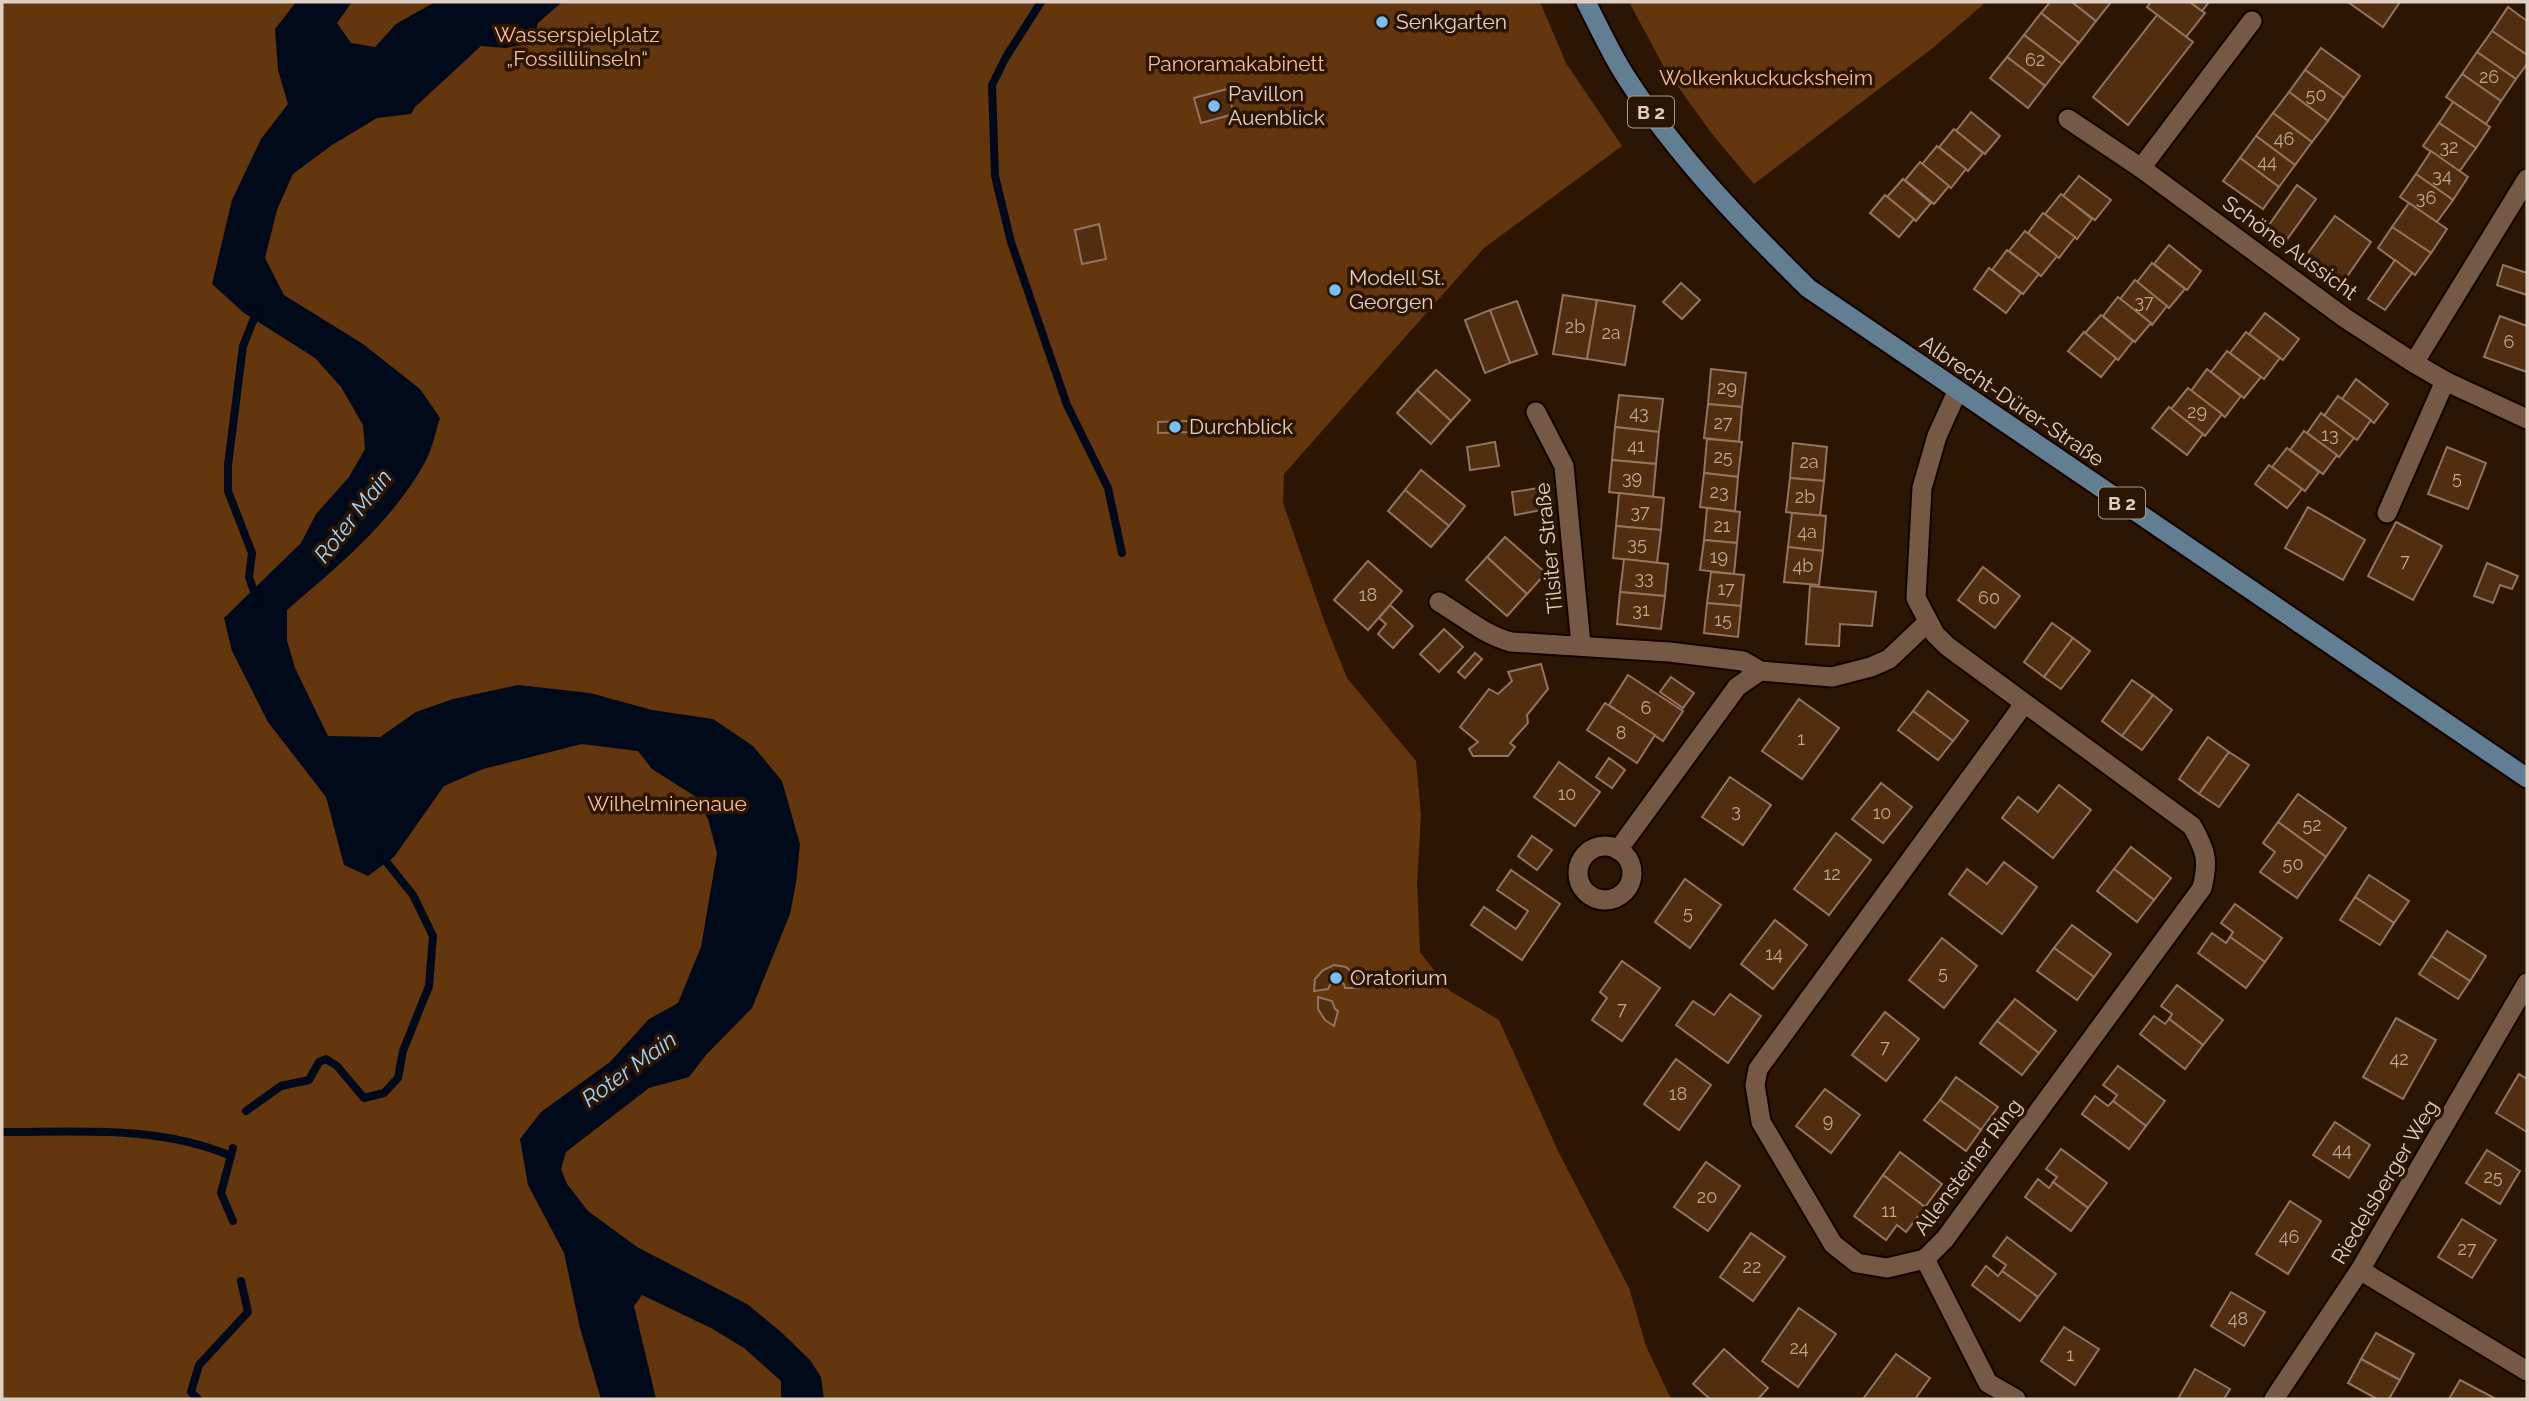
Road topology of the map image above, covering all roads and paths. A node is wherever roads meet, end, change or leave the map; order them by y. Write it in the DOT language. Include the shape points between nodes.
graph roads {
  1 [pos="1586,2"];
  2 [pos="2252,21"];
  3 [pos="2068,119"];
  4 [pos="2141,168"];
  5 [pos="2527,179"];
  6 [pos="2414,363"];
  7 [pos="2445,381"];
  8 [pos="1957,392"];
  9 [pos="1536,412"];
  10 [pos="2527,419"];
  11 [pos="2387,513"];
  12 [pos="1438,602"];
  13 [pos="1928,622"];
  14 [pos="1581,645"];
  15 [pos="1760,671"];
  16 [pos="2024,704"];
  17 [pos="2527,778"];
  18 [pos="1618,850"];
  19 [pos="2527,983"];
  20 [pos="1925,1259"];
  21 [pos="2360,1270"];
  22 [pos="2527,1371"];
  23 [pos="2016,1399"];
  24 [pos="2274,1399"];
  1 -- 8 [label="main road, Albrecht-Dürer-Straße / B 2" via="1626,77 1683,157 1731,212 1808,288"];
  2 -- 4 [label="street"];
  3 -- 4 [label="street, Schöne Aussicht"];
  4 -- 6 [label="street, Schöne Aussicht"];
  5 -- 6 [label="street"];
  6 -- 7 [label="street, Schöne Aussicht"];
  7 -- 10 [label="street, Schöne Aussicht"];
  7 -- 11 [label="street"];
  8 -- 13 [label="street, Allensteiner Ring" via="1937,436 1922,488 1916,598"];
  8 -- 17 [label="main road, Albrecht-Dürer-Straße / B 2"];
  9 -- 14 [label="street, Tilsiter Straße" via="1564,466"];
  12 -- 14 [label="street, Tilsiter Straße" via="1491,637"];
  13 -- 15 [label="street, Tilsiter Straße" via="1889,659 1871,667 1832,677"];
  13 -- 16 [label="street, Allensteiner Ring" via="1947,646"];
  14 -- 15 [label="street, Tilsiter Straße" via="1743,660"];
  15 -- 18 [label="street" via="1737,687"];
  16 -- 20 [label="street, Allensteiner Ring" via="2192,826 2205,848 2207,867 2202,888 1945,1239"];
  16 -- 20 [label="street, Allensteiner Ring" via="1758,1069 1755,1085 1760,1122 1833,1244 1857,1263 1887,1268"];
  19 -- 21 [label="street, Riedelsberger Weg"];
  20 -- 23 [label="street" via="1988,1383"];
  21 -- 22 [label="street"];
  21 -- 24 [label="street, Riedelsberger Weg"];
}
